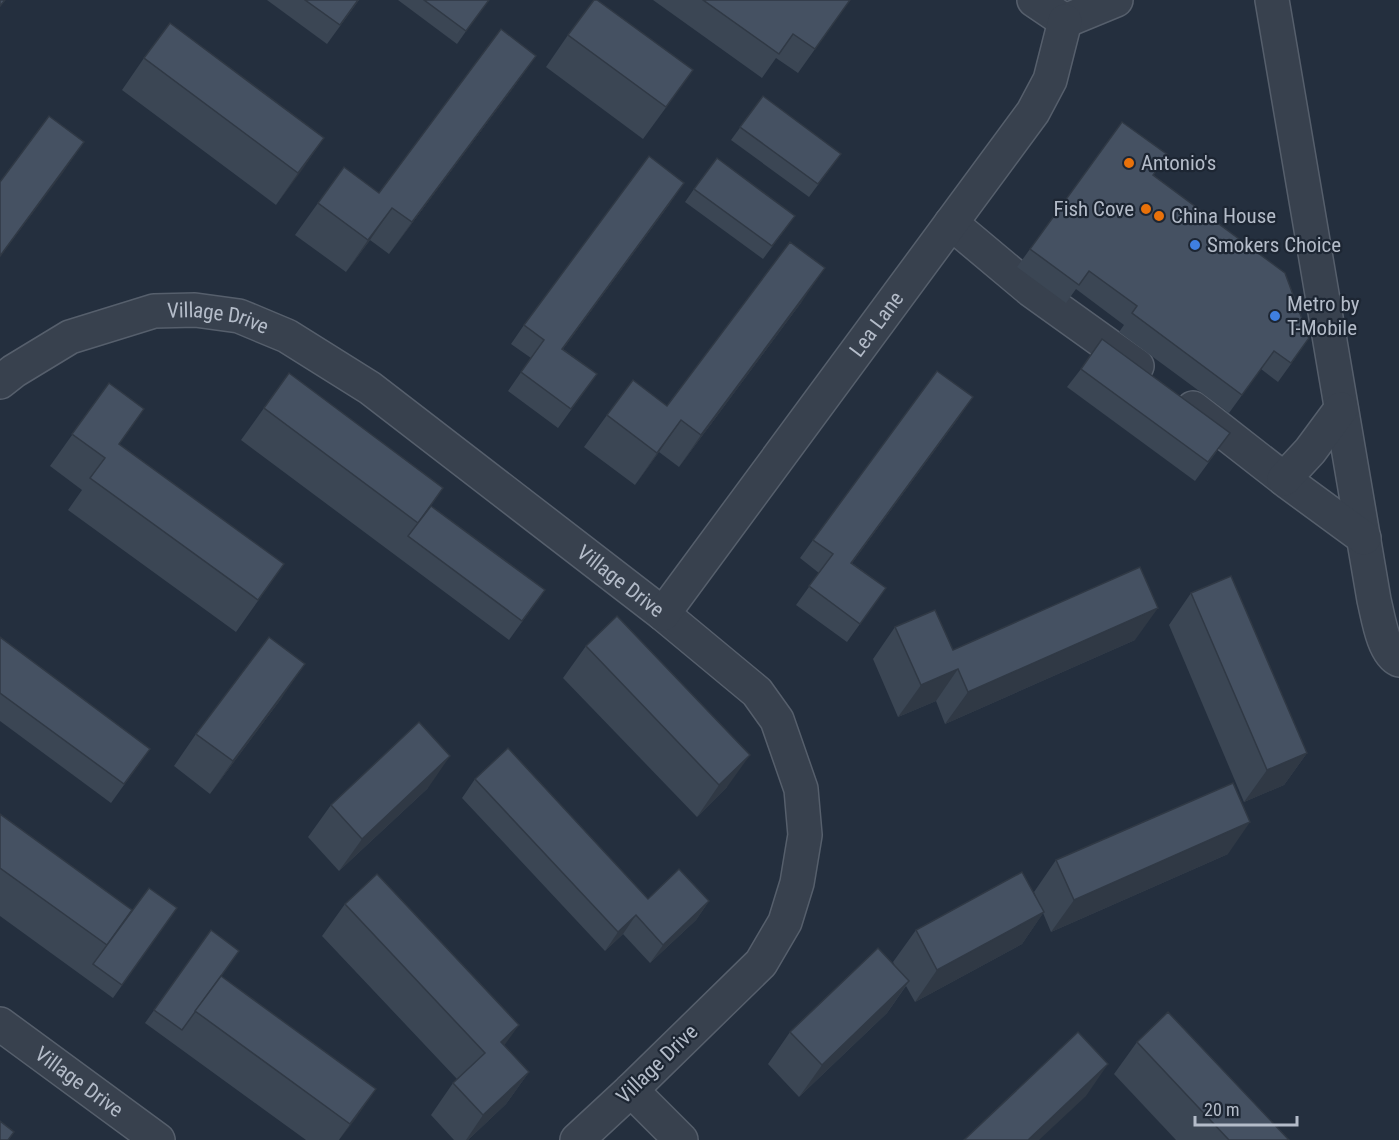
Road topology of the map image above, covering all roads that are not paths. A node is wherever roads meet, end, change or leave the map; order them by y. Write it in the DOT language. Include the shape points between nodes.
graph roads {
  1 [pos="1034,0"];
  2 [pos="1116,0"];
  3 [pos="1272,0"];
  4 [pos="1065,21"];
  5 [pos="951,223"];
  6 [pos="0,382"];
  7 [pos="1341,410"];
  8 [pos="1284,478"];
  9 [pos="1364,538"];
  10 [pos="663,614"];
  11 [pos="1399,660"];
  12 [pos="0,1024"];
  13 [pos="631,1090"];
  14 [pos="158,1140"];
  15 [pos="577,1140"];
  16 [pos="681,1140"];
  1 -- 4 [label="street"];
  2 -- 4 [label="street"];
  3 -- 7 [label="street"];
  4 -- 5 [label="street, Lea Lane" via="1050,80 1033,112"];
  5 -- 8 [label="street" via="1031,290"];
  5 -- 10 [label="street, Lea Lane"];
  6 -- 10 [label="street, Village Drive" via="69,337 154,310 238,316 287,336 370,388"];
  7 -- 8 [label="street" via="1310,452"];
  7 -- 9 [label="street"];
  8 -- 9 [label="street"];
  9 -- 11 [label="street" via="1381,631 1394,658"];
  10 -- 13 [label="street, Village Drive" via="757,692 777,720 801,789 805,835 785,922 760,963"];
  12 -- 14 [label="street, Village Drive"];
  13 -- 15 [label="street, Village Drive"];
  13 -- 16 [label="street"];
}
